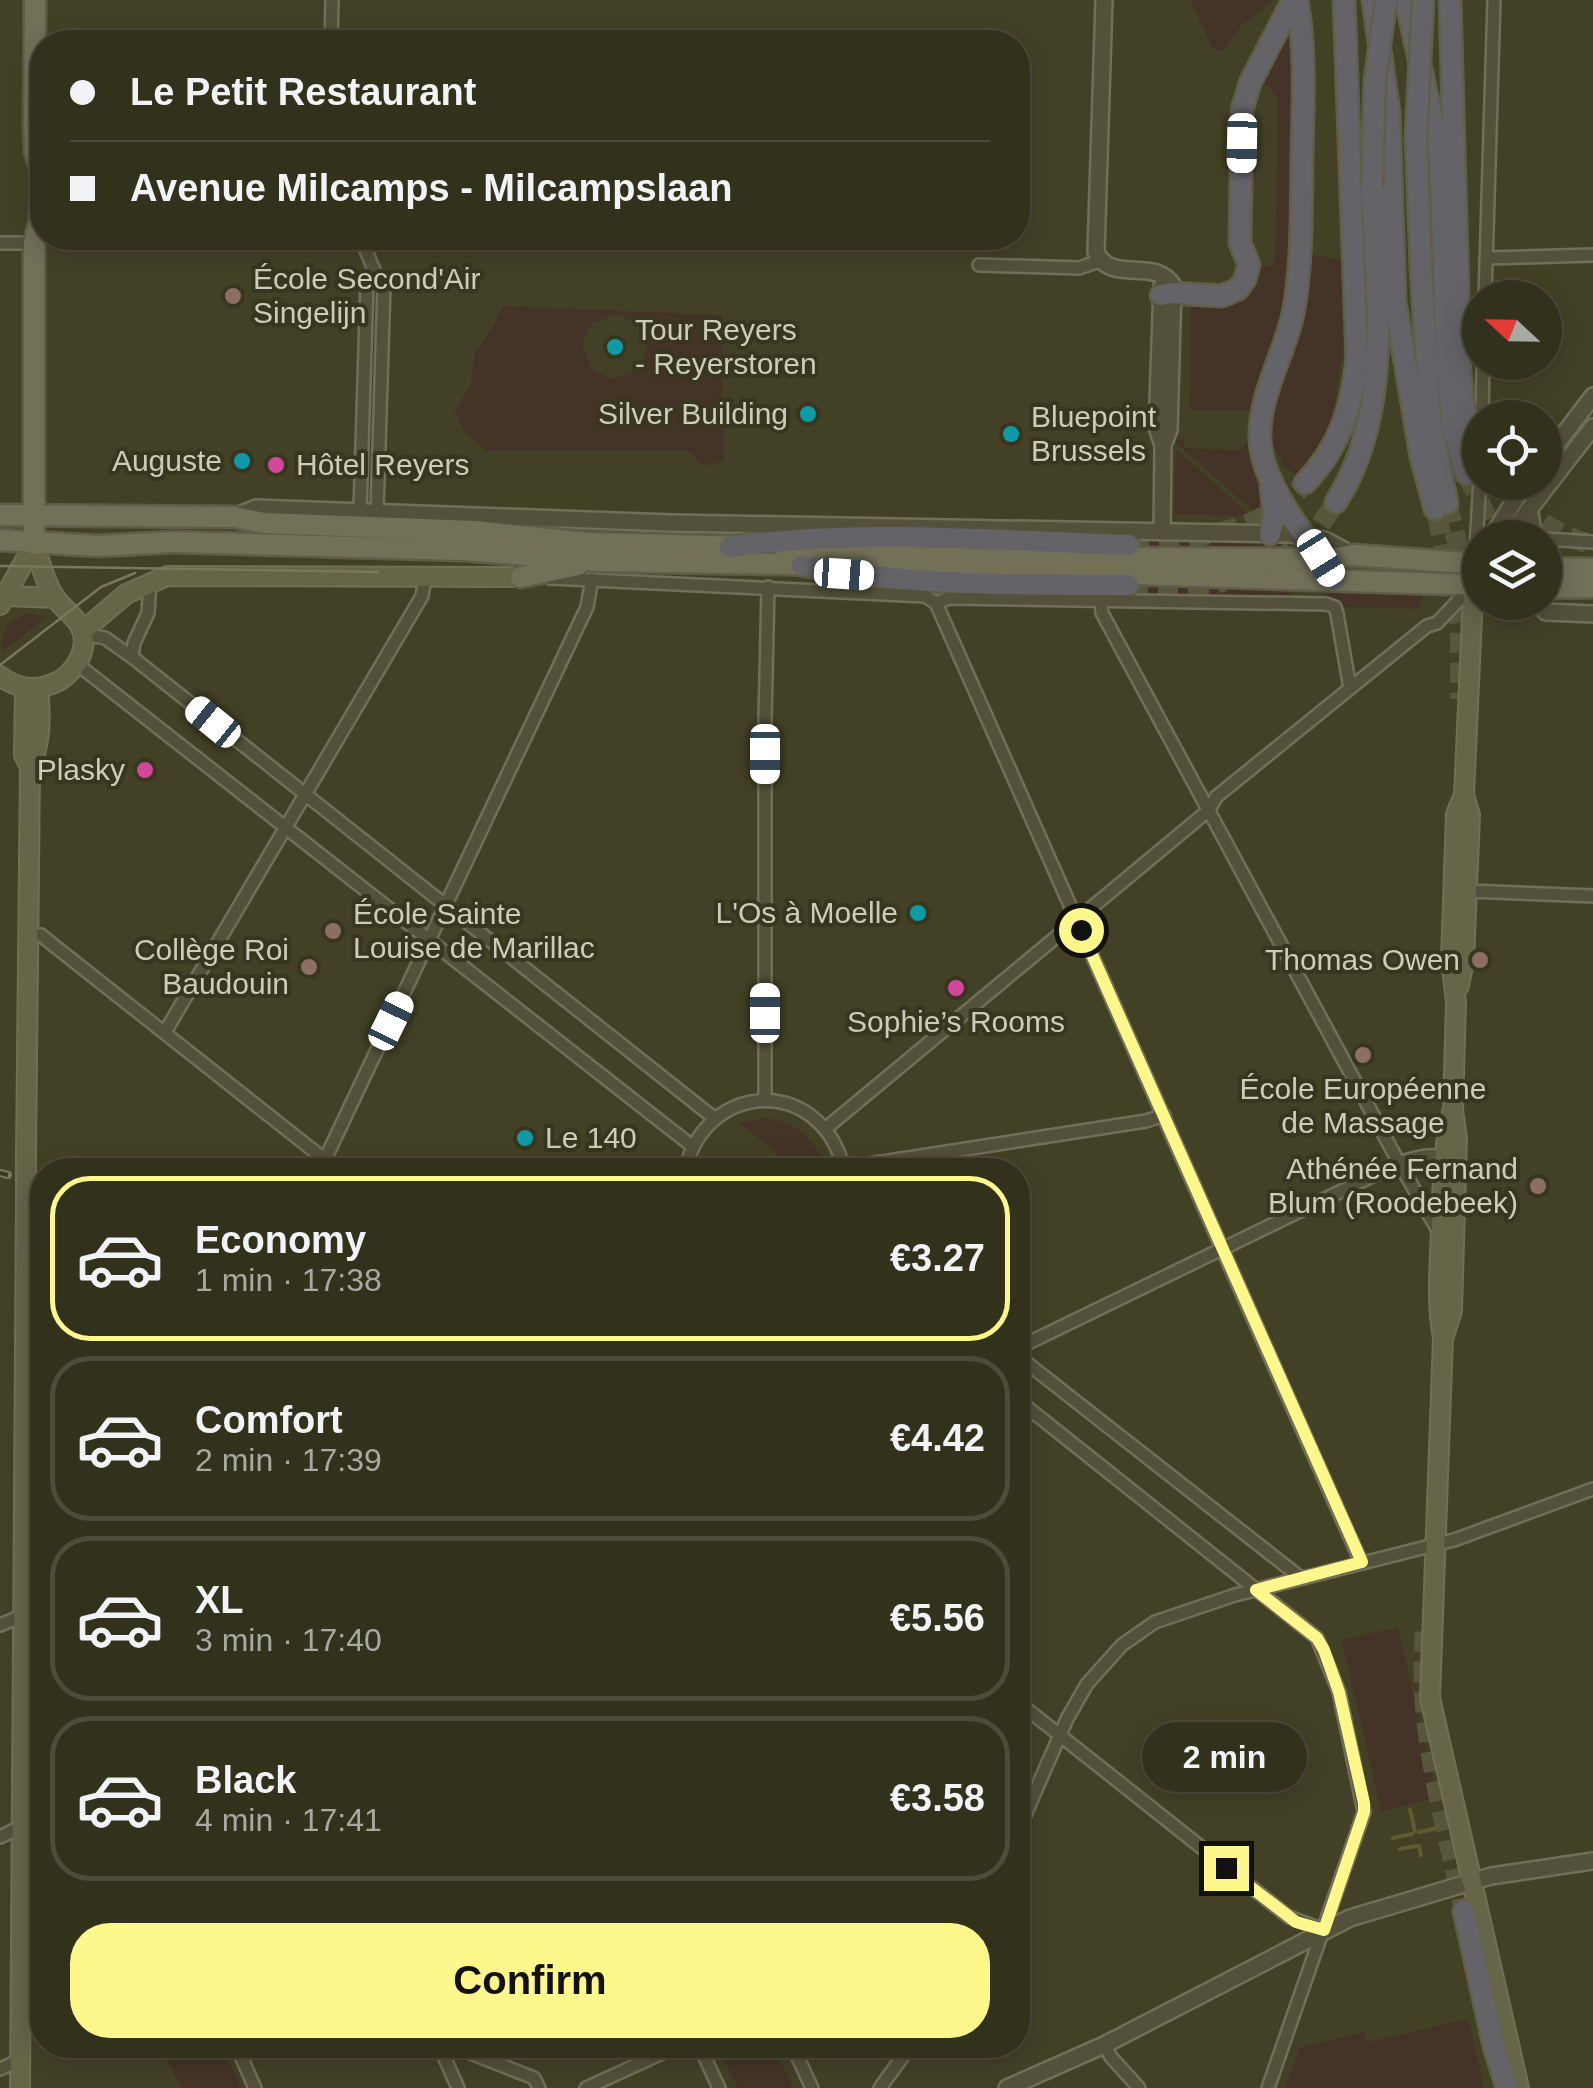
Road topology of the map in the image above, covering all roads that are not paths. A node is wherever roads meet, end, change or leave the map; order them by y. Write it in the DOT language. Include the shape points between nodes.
graph roads {
  1 [pos="36,0"];
  2 [pos="332,0"];
  3 [pos="1104,0"];
  4 [pos="1295,0"];
  5 [pos="1344,0"];
  6 [pos="1373,0"];
  7 [pos="1386,0"];
  8 [pos="1406,0"];
  9 [pos="1423,0"];
  10 [pos="1450,0"];
  11 [pos="1494,0"];
  12 [pos="36,30"];
  13 [pos="331,30"];
  14 [pos="30,188"];
  15 [pos="30,228"];
  16 [pos="0,242"];
  17 [pos="30,243"];
  18 [pos="34,250"];
  19 [pos="367,250"];
  20 [pos="1593,256"];
  21 [pos="1486,258"];
  22 [pos="1100,260"];
  23 [pos="978,266"];
  24 [pos="1485,280"];
  25 [pos="1167,294"];
  26 [pos="1593,396"];
  27 [pos="1463,400"];
  28 [pos="1593,427"];
  29 [pos="1562,437"];
  30 [pos="1462,446"];
  31 [pos="1270,480"];
  32 [pos="1305,483"];
  33 [pos="1336,502"];
  34 [pos="1531,507"];
  35 [pos="34,512"];
  36 [pos="368,512"];
  37 [pos="0,514"];
  38 [pos="234,517"];
  39 [pos="1521,520"];
  40 [pos="1533,520"];
  41 [pos="1162,532"];
  42 [pos="1270,534"];
  43 [pos="1305,535"];
  44 [pos="1562,539"];
  45 [pos="0,540"];
  46 [pos="1593,542"];
  47 [pos="34,544"];
  48 [pos="1129,546"];
  49 [pos="730,547"];
  50 [pos="1352,555"];
  51 [pos="1321,558"];
  52 [pos="802,566"];
  53 [pos="1462,566"];
  54 [pos="1562,568"];
  55 [pos="1462,569"];
  56 [pos="1593,569"];
  57 [pos="596,570"];
  58 [pos="521,577"];
  59 [pos="424,579"];
  60 [pos="1334,580"];
  61 [pos="1128,585"];
  62 [pos="768,587"];
  63 [pos="1593,587"];
  64 [pos="150,588"];
  65 [pos="1562,588"];
  66 [pos="1462,589"];
  67 [pos="55,598"];
  68 [pos="937,599"];
  69 [pos="1101,600"];
  70 [pos="3,601"];
  71 [pos="1562,613"];
  72 [pos="1593,614"];
  73 [pos="1475,620"];
  74 [pos="83,633"];
  75 [pos="134,643"];
  76 [pos="116,646"];
  77 [pos="132,658"];
  78 [pos="77,664"];
  79 [pos="0,678"];
  80 [pos="32,688"];
  81 [pos="1350,688"];
  82 [pos="1464,795"];
  83 [pos="305,796"];
  84 [pos="1209,810"];
  85 [pos="286,828"];
  86 [pos="1454,866"];
  87 [pos="1467,891"];
  88 [pos="1593,896"];
  89 [pos="446,906"];
  90 [pos="1077,921"];
  91 [pos="28,935"];
  92 [pos="430,942"];
  93 [pos="1456,1002"];
  94 [pos="165,1032"];
  95 [pos="765,1100"];
  96 [pos="1164,1116"];
  97 [pos="714,1118"];
  98 [pos="825,1129"];
  99 [pos="692,1146"];
  100 [pos="315,1158"];
  101 [pos="325,1158"];
  102 [pos="689,1158"];
  103 [pos="841,1158"];
  104 [pos="913,1158"];
  105 [pos="1450,1160"];
  106 [pos="1399,1163"];
  107 [pos="1448,1224"];
  108 [pos="1223,1248"];
  109 [pos="1030,1342"];
  110 [pos="1030,1365"];
  111 [pos="30,1407"];
  112 [pos="1030,1410"];
  113 [pos="1593,1490"];
  114 [pos="1434,1545"];
  115 [pos="1362,1562"];
  116 [pos="1301,1578"];
  117 [pos="1256,1590"];
  118 [pos="30,1617"];
  119 [pos="0,1625"];
  120 [pos="30,1686"];
  121 [pos="1030,1712"];
  122 [pos="1059,1736"];
  123 [pos="1030,1803"];
  124 [pos="30,1822"];
  125 [pos="22,1826"];
  126 [pos="0,1837"];
  127 [pos="1593,1861"];
  128 [pos="1472,1882"];
  129 [pos="1464,1911"];
  130 [pos="1324,1930"];
  131 [pos="30,1999"];
  132 [pos="22,2000"];
  133 [pos="1104,2045"];
  134 [pos="242,2058"];
  135 [pos="445,2058"];
  136 [pos="483,2058"];
  137 [pos="652,2058"];
  138 [pos="705,2058"];
  139 [pos="798,2058"];
  140 [pos="902,2058"];
  141 [pos="20,2060"];
  142 [pos="0,2069"];
  143 [pos="20,2088"];
  144 [pos="256,2088"];
  145 [pos="458,2088"];
  146 [pos="539,2088"];
  147 [pos="586,2088"];
  148 [pos="719,2088"];
  149 [pos="812,2088"];
  150 [pos="880,2088"];
  151 [pos="1007,2088"];
  152 [pos="1139,2088"];
  153 [pos="1268,2088"];
  154 [pos="1507,2088"];
  155 [pos="1519,2088"];
  1 -- 12 [label="main road"];
  2 -- 13 [label="street"];
  3 -- 22 [label="street"];
  4 -- 25 [label="highway" via="1242,110 1245,279 1222,296"];
  4 -- 31 [label="highway" via="1302,25 1300,240 1292,316 1260,439"];
  5 -- 32 [label="highway" via="1357,358 1342,433"];
  6 -- 9 [label="highway, bridge" via="1389,113 1395,302 1422,456 1441,506 1430,418 1416,137"];
  7 -- 33 [label="highway, bridge" via="1375,80 1375,382 1366,440"];
  8 -- 30 [label="highway" via="1440,156 1447,368 1453,428"];
  10 -- 27 [label="highway"];
  11 -- 21 [label="street"];
  14 -- 15 [label="main road"];
  16 -- 17 [label="street"];
  18 -- 35 [label="main road"];
  19 -- 36 [label="street" via="384,284"];
  20 -- 21 [label="street"];
  21 -- 24 [label="street"];
  22 -- 23 [label="street" via="1079,268"];
  22 -- 25 [label="street" via="1110,268 1156,273 1171,282"];
  25 -- 41 [label="street"];
  26 -- 29 [label="street"];
  28 -- 34 [label="street"];
  31 -- 42 [label="highway"];
  31 -- 43 [label="highway"];
  34 -- 39 [label="street"];
  34 -- 40 [label="street"];
  35 -- 37 [label="main road"];
  35 -- 38 [label="main road"];
  35 -- 47 [label="main road"];
  36 -- 38 [label="street" via="256,508"];
  36 -- 41 [label="street"];
  38 -- 49 [label="main road"];
  41 -- 42 [label="street"];
  42 -- 43 [label="street"];
  43 -- 50 [label="street"];
  43 -- 51 [label="highway"];
  44 -- 46 [label="street"];
  45 -- 47 [label="main road"];
  47 -- 57 [label="main road" via="444,550"];
  47 -- 67 [label="main road"];
  47 -- 70 [label="main road"];
  48 -- 49 [label="highway" via="916,538 788,539"];
  49 -- 51 [label="main road"];
  50 -- 51 [label="main road"];
  50 -- 53 [label="main road"];
  51 -- 60 [label="highway"];
  52 -- 57 [label="main road"];
  52 -- 60 [label="main road"];
  52 -- 61 [label="highway" via="994,584"];
  54 -- 56 [label="main road"];
  55 -- 60 [label="main road"];
  57 -- 58 [label="main road"];
  57 -- 62 [label="street"];
  57 -- 89 [label="street" via="587,606"];
  58 -- 59 [label="main road"];
  59 -- 64 [label="main road" via="196,575 167,576"];
  59 -- 83 [label="street" via="422,596"];
  62 -- 68 [label="street"];
  62 -- 95 [label="street"];
  63 -- 65 [label="main road"];
  64 -- 74 [label="main road" via="126,594"];
  64 -- 75 [label="street"];
  66 -- 81 [label="street" via="1437,623"];
  67 -- 70 [label="main road"];
  67 -- 74 [label="main road"];
  68 -- 69 [label="street"];
  68 -- 90 [label="street"];
  69 -- 81 [label="street" via="1335,607"];
  69 -- 84 [label="street" via="1102,613"];
  71 -- 72 [label="street"];
  73 -- 82 [label="main road"];
  74 -- 76 [label="street"];
  74 -- 78 [label="main road"];
  75 -- 76 [label="street"];
  75 -- 77 [label="street"];
  76 -- 77 [label="street"];
  77 -- 83 [label="street"];
  78 -- 80 [label="main road" via="68,676"];
  78 -- 85 [label="street"];
  79 -- 80 [label="main road"];
  80 -- 91 [label="main road" via="40,720 30,767"];
  81 -- 84 [label="street"];
  82 -- 86 [label="main road" via="1456,814"];
  82 -- 87 [label="main road" via="1470,815"];
  83 -- 85 [label="street"];
  83 -- 89 [label="street"];
  84 -- 90 [label="street"];
  84 -- 106 [label="street"];
  85 -- 92 [label="street"];
  85 -- 94 [label="street"];
  86 -- 87 [label="main road"];
  86 -- 93 [label="main road"];
  87 -- 88 [label="street"];
  87 -- 93 [label="main road"];
  89 -- 92 [label="street"];
  89 -- 97 [label="street"];
  90 -- 96 [label="street"];
  90 -- 98 [label="street"];
  91 -- 94 [label="street" via="41,936"];
  91 -- 111 [label="main road, bridge"];
  92 -- 99 [label="street"];
  92 -- 101 [label="street"];
  93 -- 105 [label="main road" via="1457,1138"];
  94 -- 100 [label="street"];
  95 -- 97 [label="street"];
  95 -- 98 [label="street" via="796,1107"];
  96 -- 104 [label="street"];
  96 -- 108 [label="street"];
  97 -- 99 [label="street"];
  98 -- 103 [label="street"];
  99 -- 102 [label="street"];
  105 -- 106 [label="street"];
  105 -- 107 [label="main road"];
  106 -- 107 [label="street" via="1436,1227"];
  106 -- 108 [label="street"];
  107 -- 114 [label="main road" via="1452,1311 1444,1338"];
  108 -- 109 [label="street"];
  108 -- 115 [label="street"];
  110 -- 116 [label="street"];
  112 -- 117 [label="street"];
  113 -- 114 [label="street"];
  114 -- 115 [label="street"];
  114 -- 128 [label="main road" via="1430,1698"];
  115 -- 116 [label="street"];
  116 -- 117 [label="street"];
  117 -- 122 [label="street" via="1155,1622 1122,1645 1086,1684"];
  117 -- 130 [label="street" via="1324,1650 1364,1803"];
  118 -- 119 [label="street"];
  120 -- 125 [label="main road"];
  121 -- 122 [label="street"];
  122 -- 123 [label="street"];
  122 -- 130 [label="street" via="1289,1916"];
  124 -- 125 [label="street"];
  125 -- 126 [label="street"];
  125 -- 132 [label="main road"];
  127 -- 128 [label="street"];
  128 -- 130 [label="street"];
  128 -- 155 [label="main road"];
  129 -- 154 [label="highway"];
  130 -- 133 [label="street"];
  130 -- 153 [label="street"];
  131 -- 132 [label="street"];
  132 -- 141 [label="main road"];
  133 -- 151 [label="street"];
  133 -- 152 [label="street"];
  134 -- 144 [label="street"];
  135 -- 145 [label="street"];
  136 -- 146 [label="street" via="534,2078"];
  137 -- 147 [label="street"];
  138 -- 148 [label="street"];
  139 -- 149 [label="street"];
  140 -- 150 [label="street"];
  141 -- 142 [label="street"];
  141 -- 143 [label="main road"];
}
